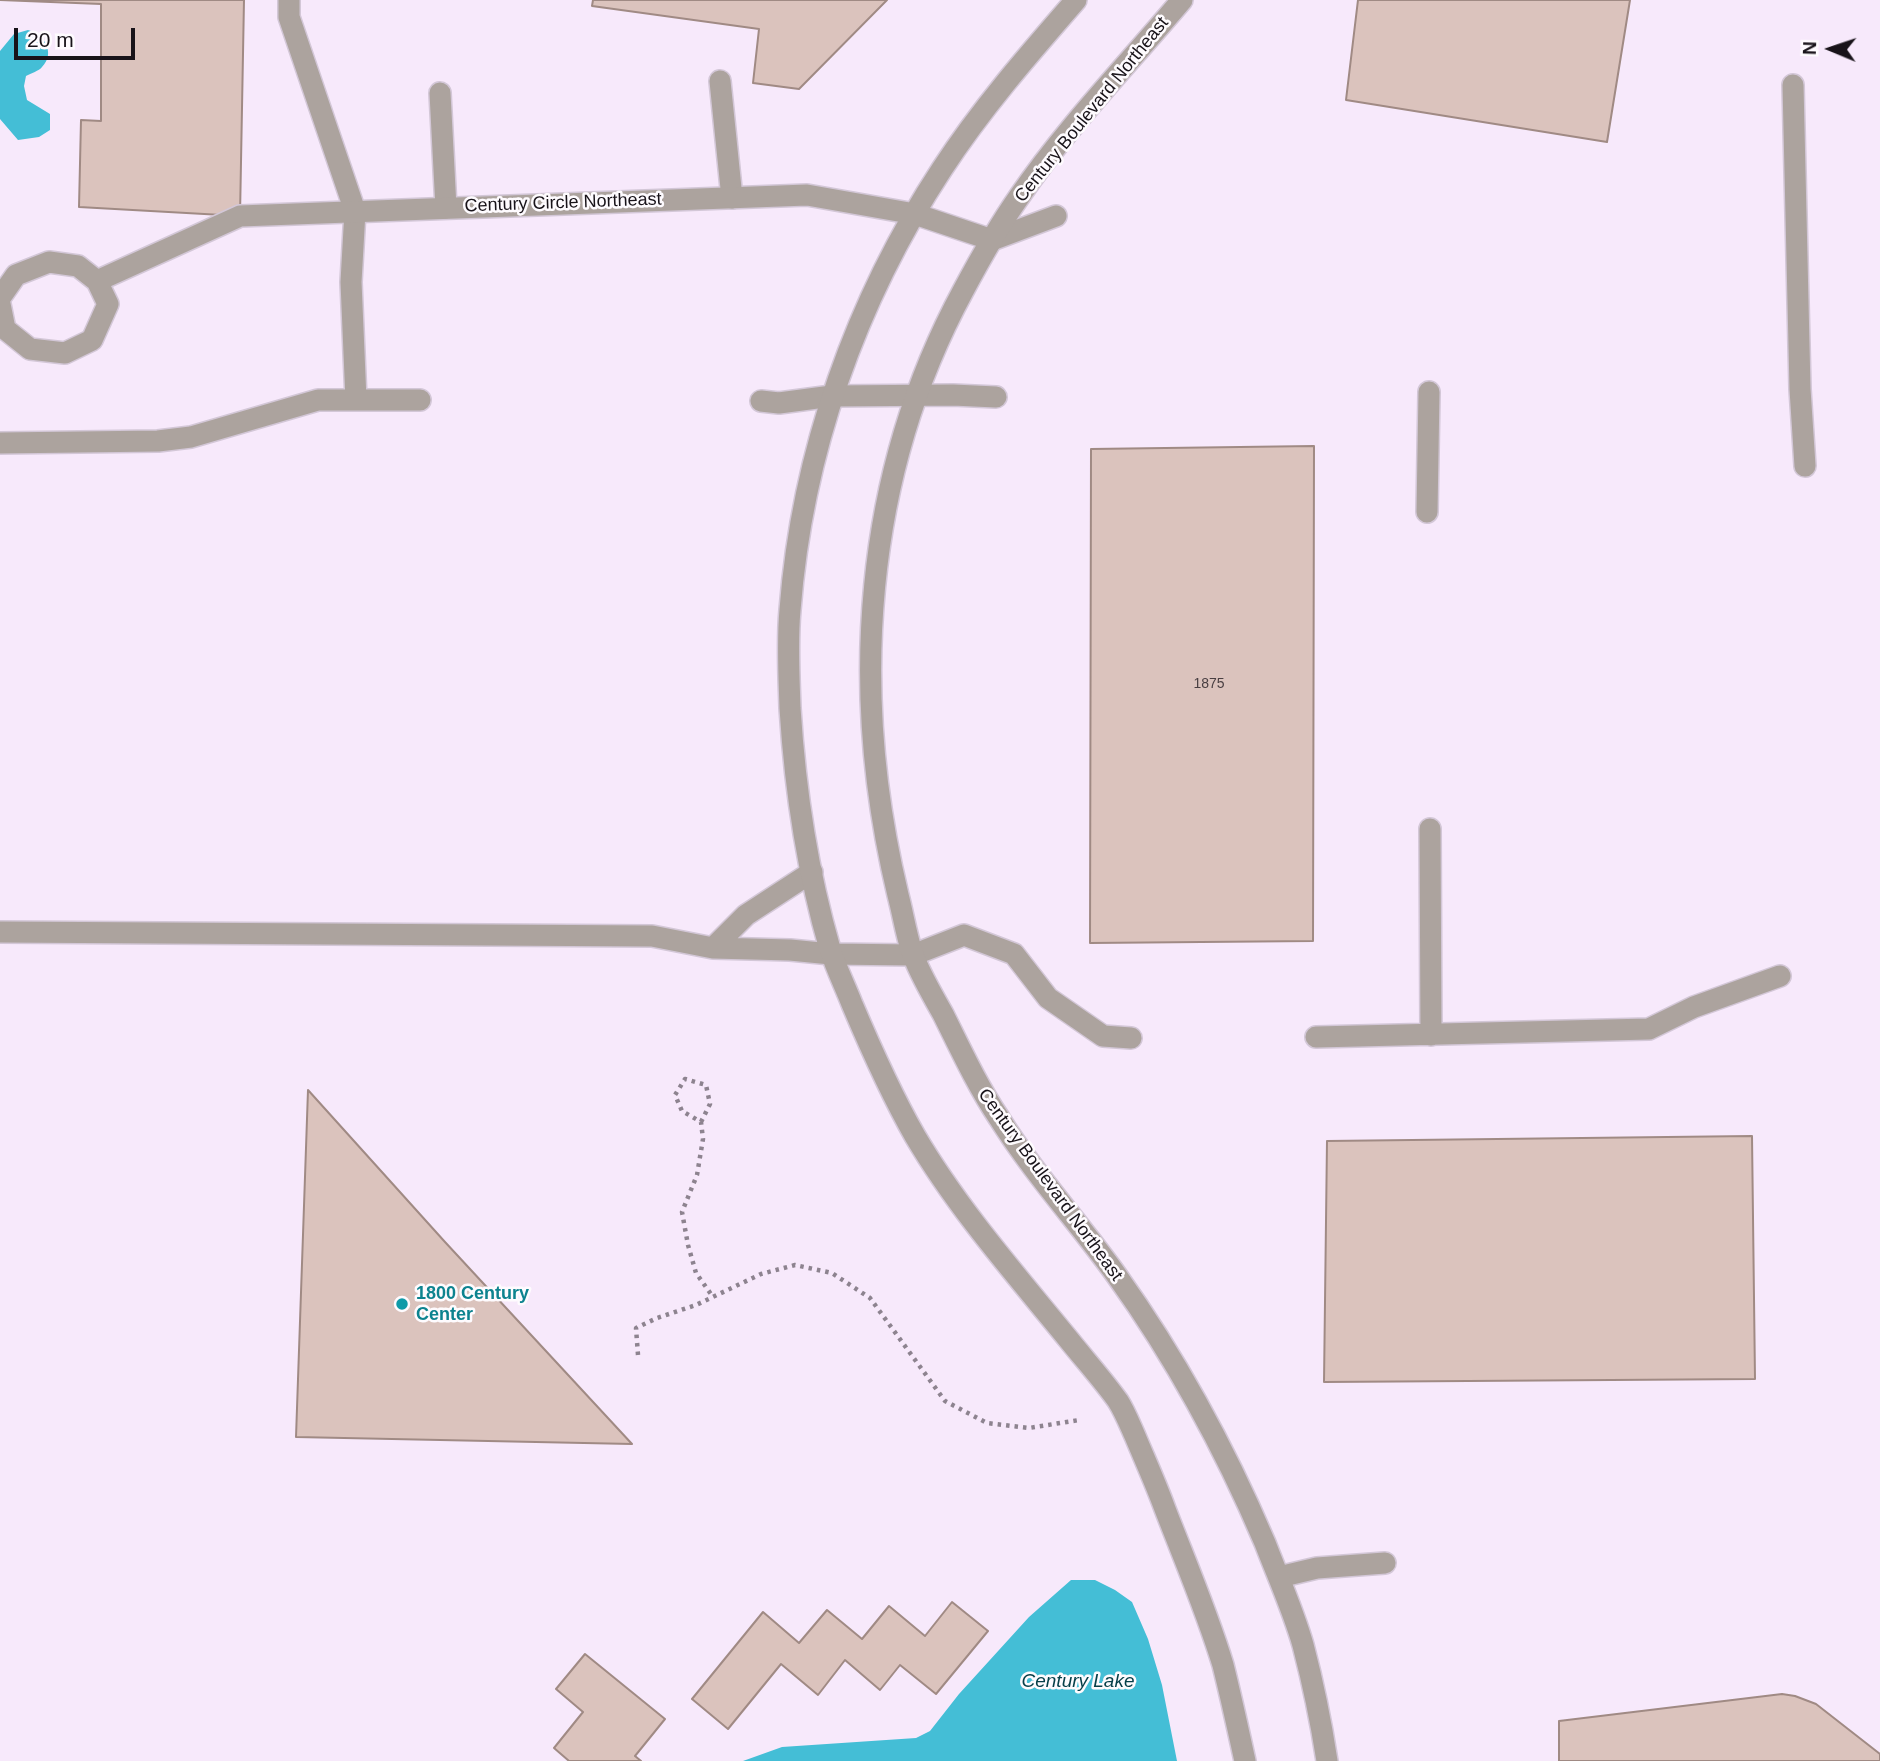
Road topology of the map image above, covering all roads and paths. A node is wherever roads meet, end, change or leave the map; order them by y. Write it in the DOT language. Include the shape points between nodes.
graph roads {
  1 [pos="289,0"];
  2 [pos="1076,0"];
  3 [pos="1182,0"];
  4 [pos="720,80"];
  5 [pos="1793,85"];
  6 [pos="440,93"];
  7 [pos="732,198"];
  8 [pos="446,208"];
  9 [pos="355,211"];
  10 [pos="915,214"];
  11 [pos="1056,216"];
  12 [pos="992,240"];
  13 [pos="97,281"];
  14 [pos="0,298"];
  15 [pos="0,304"];
  16 [pos="1429,392"];
  17 [pos="832,396"];
  18 [pos="917,396"];
  19 [pos="996,397"];
  20 [pos="356,400"];
  21 [pos="420,400"];
  22 [pos="761,401"];
  23 [pos="0,443"];
  24 [pos="1805,466"];
  25 [pos="1427,512"];
  26 [pos="1430,829"];
  27 [pos="812,872"];
  28 [pos="0,932"];
  29 [pos="713,948"];
  30 [pos="831,954"];
  31 [pos="913,955"];
  32 [pos="1780,976"];
  33 [pos="1431,1035"];
  34 [pos="1316,1037"];
  35 [pos="1131,1038"];
  36 [pos="701,1122"];
  37 [pos="713,1297"];
  38 [pos="638,1355"];
  39 [pos="1079,1420"];
  40 [pos="1385,1563"];
  41 [pos="1279,1577"];
  42 [pos="1245,1761"];
  43 [pos="1326,1761"];
  1 -- 9 [label="street" via="289,17"];
  2 -- 10 [label="street" via="966,133"];
  3 -- 12 [label="street, Century Boulevard Northeast" via="1046,160"];
  4 -- 7 [label="street"];
  5 -- 24 [label="street"];
  6 -- 8 [label="street"];
  7 -- 8 [label="street, Century Circle Northeast"];
  7 -- 10 [label="street, Century Circle Northeast" via="807,195"];
  8 -- 9 [label="street, Century Circle Northeast"];
  9 -- 13 [label="street, Century Circle Northeast" via="240,216"];
  9 -- 20 [label="street" via="351,282"];
  10 -- 12 [label="street, Century Circle Northeast"];
  10 -- 17 [label="street" via="866,309"];
  11 -- 12 [label="street"];
  12 -- 18 [label="street, Century Boulevard Northeast" via="937,342"];
  13 -- 14 [label="street" via="78,266 49,262 16,275"];
  13 -- 15 [label="street" via="108,304 103,316 92,340 65,353 30,349 5,329"];
  16 -- 25 [label="street"];
  17 -- 18 [label="street"];
  17 -- 22 [label="street"];
  17 -- 27 [label="street" via="808,483 789,613 793,748"];
  18 -- 19 [label="street"];
  18 -- 31 [label="street, Century Boulevard Northeast" via="886,502 870,634 878,796"];
  20 -- 21 [label="street"];
  20 -- 23 [label="street" via="318,400 169,440"];
  26 -- 33 [label="street"];
  27 -- 29 [label="street" via="746,915"];
  27 -- 30 [label="street"];
  28 -- 29 [label="street" via="652,936"];
  29 -- 30 [label="street"];
  30 -- 31 [label="street"];
  30 -- 42 [label="street" via="886,1080 930,1159 1000,1255 1121,1405 1205,1612"];
  31 -- 35 [label="street" via="964,935 1001,949 1014,954 1048,998 1081,1021 1102,1035"];
  31 -- 41 [label="street, Century Boulevard Northeast" via="1001,1122 1117,1276 1194,1397 1243,1492"];
  32 -- 33 [label="street" via="1694,1007 1649,1029"];
  33 -- 34 [label="street"];
  36 -- 36 [label="path" via="682,1111 675,1095 685,1079 706,1085 710,1104"];
  36 -- 37 [label="path" via="697,1175 682,1212 696,1273"];
  37 -- 38 [label="path" via="636,1328"];
  37 -- 39 [label="path" via="761,1274 794,1265 832,1273 870,1298 945,1401 988,1423 1029,1428"];
  40 -- 41 [label="street" via="1317,1568"];
  41 -- 43 [label="street, Century Boulevard Northeast" via="1303,1646"];
}
